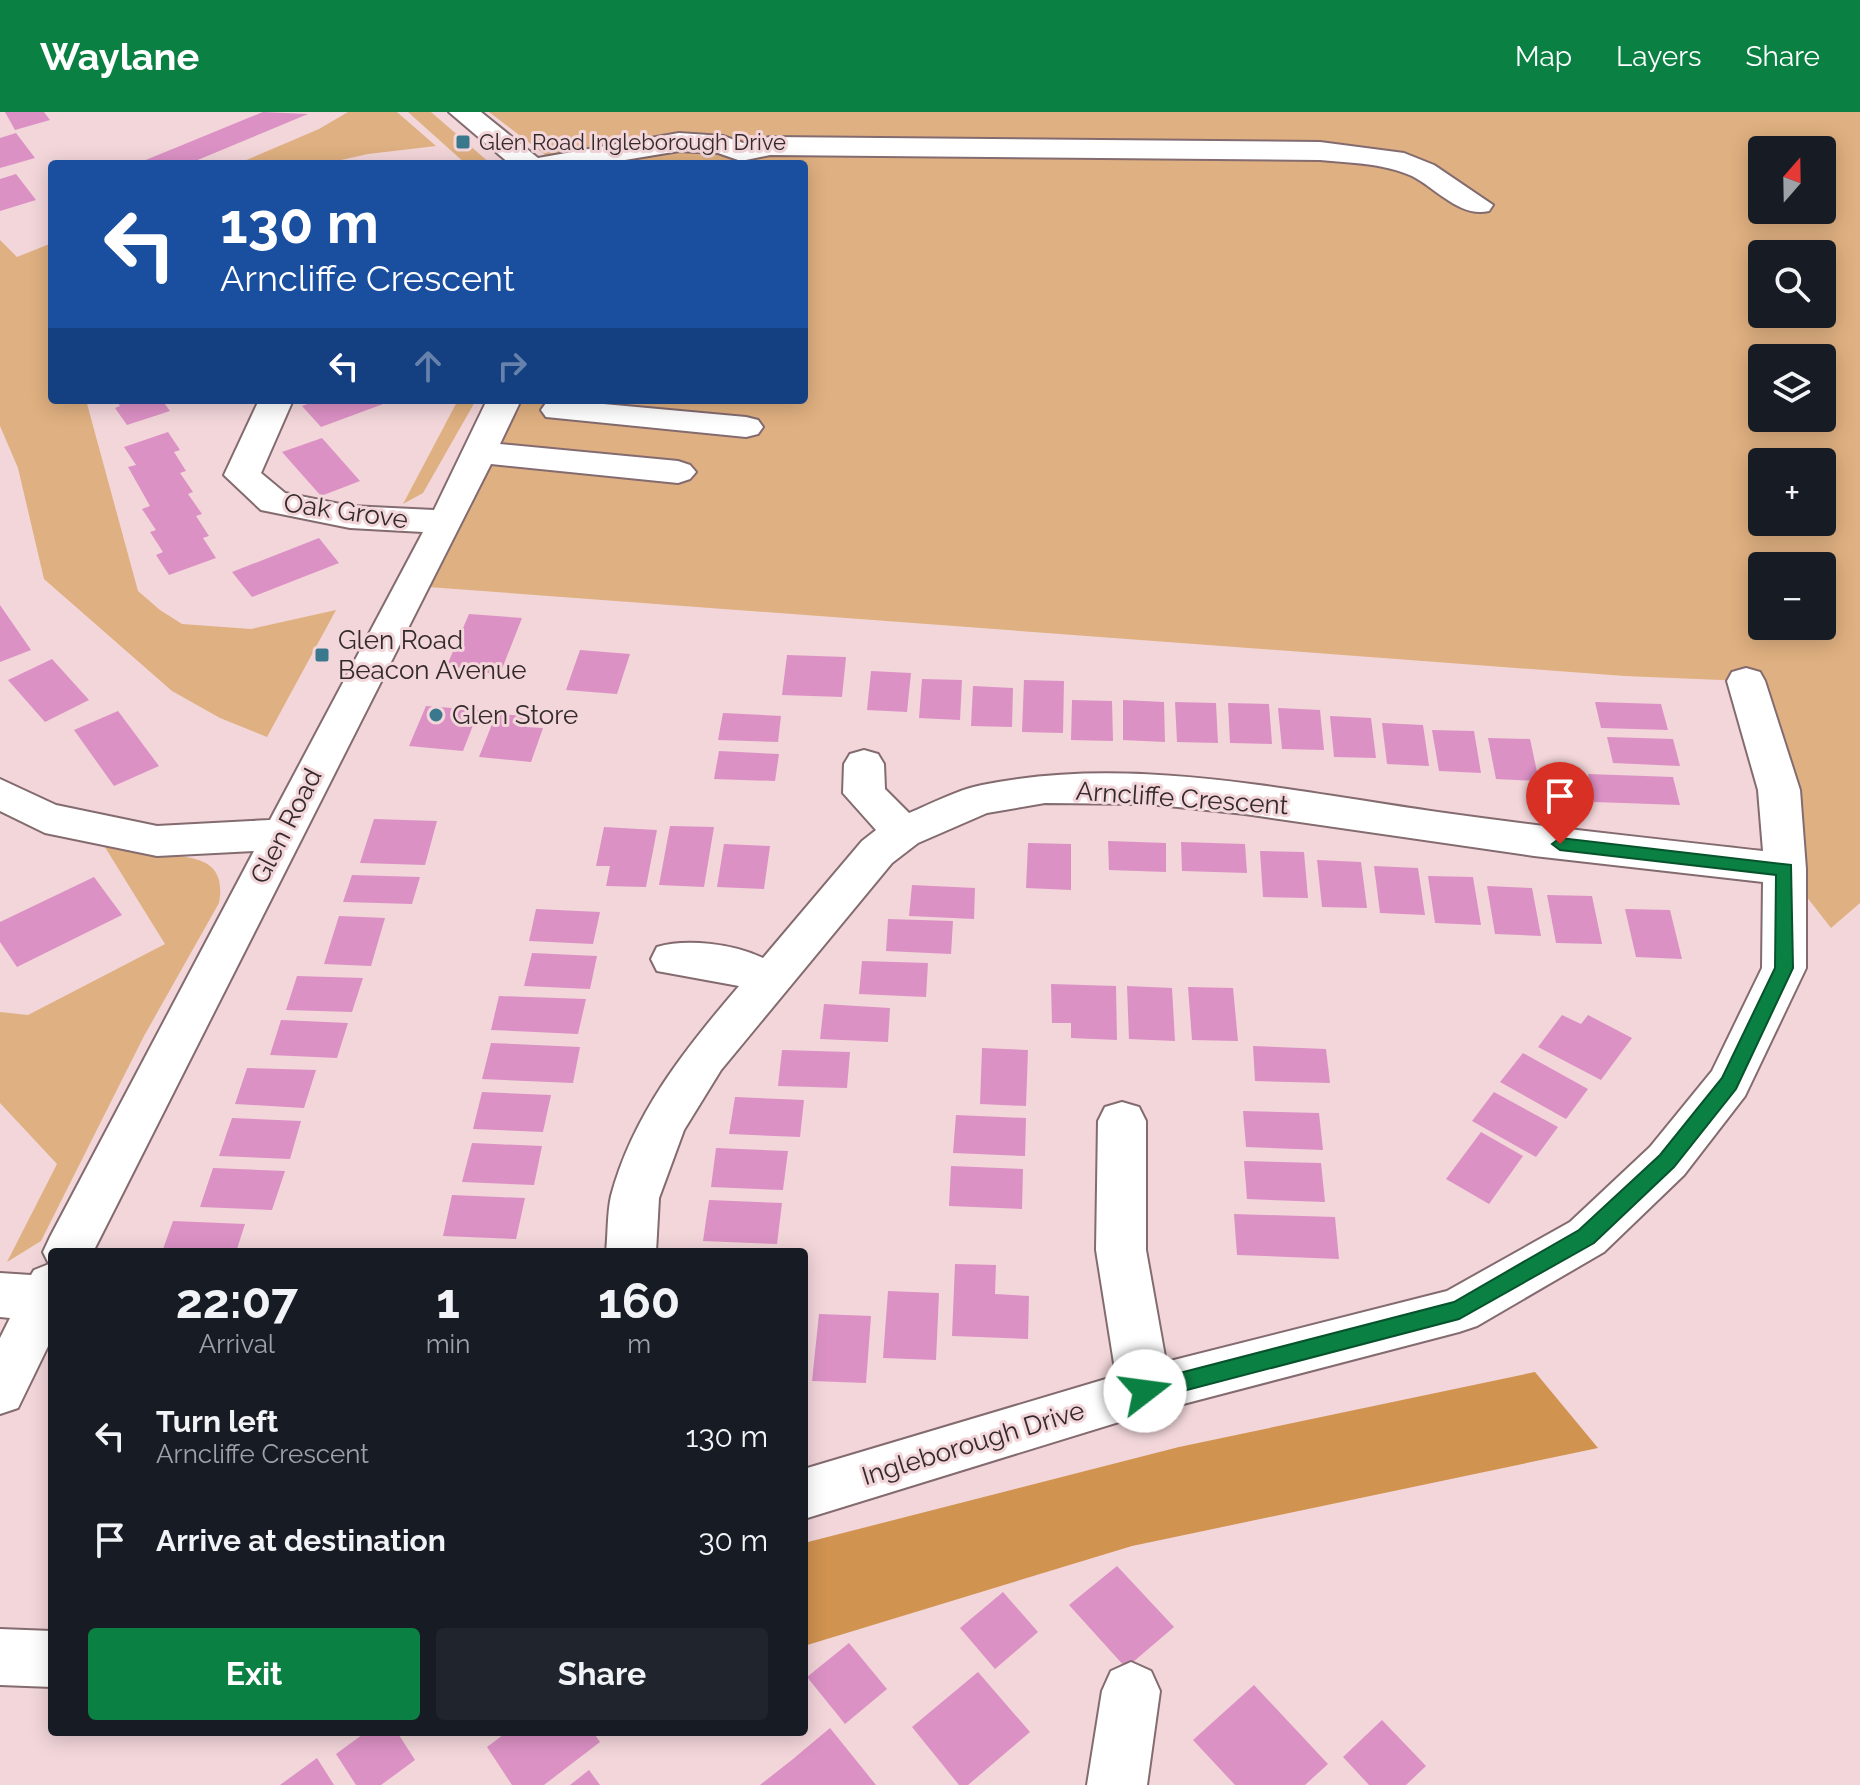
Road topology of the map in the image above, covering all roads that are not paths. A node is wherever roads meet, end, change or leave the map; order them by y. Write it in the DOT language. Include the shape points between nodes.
graph roads {
  1 [pos="463,112"];
  2 [pos="745,158"];
  3 [pos="523,160"];
  4 [pos="573,160"];
  5 [pos="1478,205"];
  6 [pos="274,404"];
  7 [pos="502,404"];
  8 [pos="558,410"];
  9 [pos="645,418"];
  10 [pos="746,427"];
  11 [pos="481,453"];
  12 [pos="622,467"];
  13 [pos="678,472"];
  14 [pos="446,522"];
  15 [pos="1746,681"];
  16 [pos="864,764"];
  17 [pos="0,793"];
  18 [pos="903,832"];
  19 [pos="281,835"];
  20 [pos="1785,869"];
  21 [pos="673,959"];
  22 [pos="769,981"];
  23 [pos="1122,1121"];
  24 [pos="70,1248"];
  25 [pos="631,1248"];
  26 [pos="32,1293"];
  27 [pos="0,1391"];
  28 [pos="1145,1391"];
  29 [pos="808,1493"];
  30 [pos="0,1657"];
  31 [pos="48,1659"];
  32 [pos="1131,1691"];
  33 [pos="1117,1785"];
  1 -- 3 [label="street"];
  2 -- 4 [label="street" via="723,145 679,142"];
  2 -- 5 [label="street" via="770,146 1320,151 1394,159"];
  6 -- 14 [label="street, Oak Grove" via="242,475 274,502 350,517"];
  7 -- 11 [label="street, Glen Road"];
  8 -- 9 [label="street"];
  9 -- 10 [label="street"];
  9 -- 12 [label="street"];
  11 -- 12 [label="street"];
  11 -- 14 [label="street, Glen Road"];
  12 -- 13 [label="street"];
  14 -- 19 [label="street, Glen Road"];
  15 -- 20 [label="street, Ingleborough Drive" via="1779,790"];
  16 -- 18 [label="street" via="864,793"];
  17 -- 19 [label="street" via="45,818 157,841"];
  18 -- 20 [label="street, Arncliffe Crescent" via="980,800 1032,791 1149,790"];
  18 -- 22 [label="street, Arncliffe Crescent" via="877,852"];
  19 -- 24 [label="street, Glen Road"];
  20 -- 28 [label="street, Ingleborough Drive" via="1784,968 1729,1083 1667,1161 1587,1237 1459,1310"];
  21 -- 22 [label="street" via="740,966"];
  22 -- 25 [label="street, Arncliffe Crescent" via="705,1057 662,1124 635,1198"];
  23 -- 28 [label="street" via="1121,1250"];
  26 -- 27 [label="street"];
  28 -- 29 [label="street, Ingleborough Drive"];
  30 -- 31 [label="street"];
  32 -- 33 [label="street"];
}
